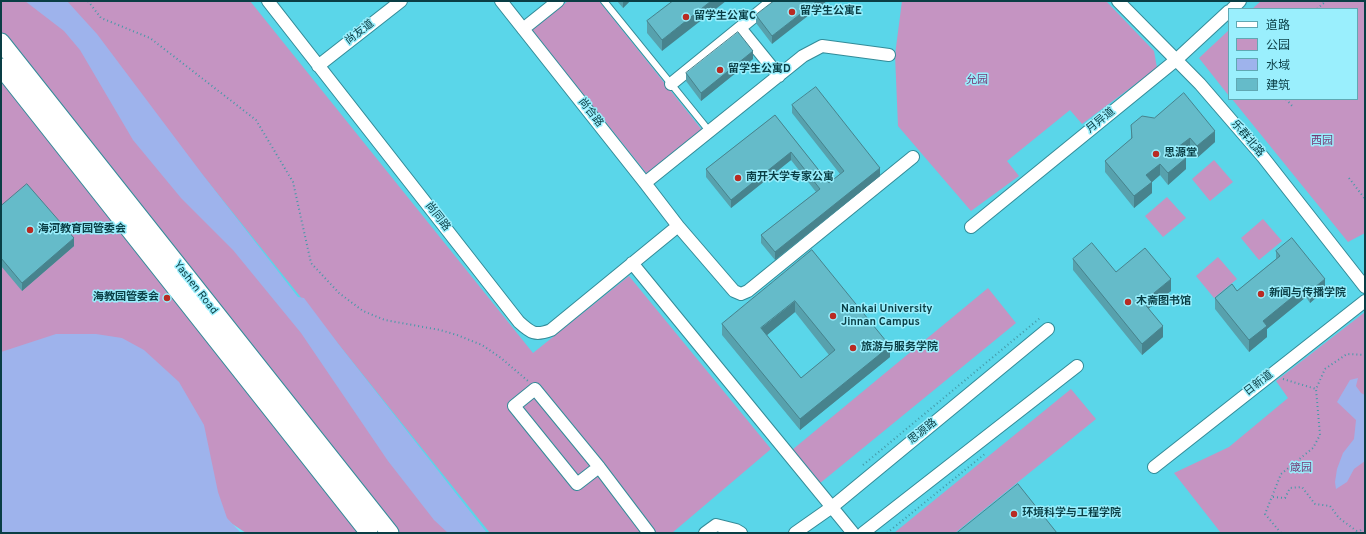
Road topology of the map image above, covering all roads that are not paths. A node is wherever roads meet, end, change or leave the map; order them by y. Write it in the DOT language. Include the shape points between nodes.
graph roads {
  1 [pos="268,1"];
  2 [pos="401,1"];
  3 [pos="501,1"];
  4 [pos="558,1"];
  5 [pos="604,1"];
  6 [pos="773,1"];
  7 [pos="1118,1"];
  8 [pos="1228,12"];
  9 [pos="740,28"];
  10 [pos="523,29"];
  11 [pos="1,42"];
  12 [pos="889,55"];
  13 [pos="1176,60"];
  14 [pos="318,66"];
  15 [pos="1,67"];
  16 [pos="779,76"];
  17 [pos="671,84"];
  18 [pos="710,132"];
  19 [pos="913,157"];
  20 [pos="646,184"];
  21 [pos="678,226"];
  22 [pos="971,227"];
  23 [pos="632,263"];
  24 [pos="1365,287"];
  25 [pos="1365,301"];
  26 [pos="1048,329"];
  27 [pos="1077,366"];
  28 [pos="599,467"];
  29 [pos="1154,467"];
  30 [pos="832,507"];
  31 [pos="369,533"];
  32 [pos="390,533"];
  33 [pos="648,533"];
  34 [pos="705,533"];
  35 [pos="741,533"];
  36 [pos="795,533"];
  37 [pos="853,533"];
  38 [pos="863,533"];
  1 -- 14 [label="street, 尚同路"];
  2 -- 14 [label="street, 尚友道"];
  3 -- 10 [label="street, 尚合路"];
  4 -- 10 [label="street"];
  5 -- 17 [label="lane"];
  6 -- 9 [label="street"];
  7 -- 13 [label="street, 乐群北路"];
  8 -- 13 [label="street, 月异道"];
  9 -- 16 [label="street"];
  9 -- 17 [label="street"];
  10 -- 20 [label="street, 尚合路"];
  11 -- 32 [label="main road, Yashen Road"];
  12 -- 16 [label="street" via="822,46 803,56"];
  13 -- 22 [label="street, 月异道"];
  13 -- 24 [label="street, 乐群北路" via="1263,157"];
  14 -- 23 [label="street, 尚同路" via="519,322 528,330 539,334 551,330"];
  15 -- 31 [label="main road, Yashen Road"];
  16 -- 18 [label="street"];
  17 -- 18 [label="lane"];
  18 -- 20 [label="street"];
  19 -- 21 [label="street, 尚合路" via="741,294 734,290"];
  20 -- 21 [label="street, 尚合路"];
  21 -- 23 [label="street, 尚同路"];
  23 -- 30 [label="street"];
  25 -- 29 [label="street, 日新道"];
  26 -- 30 [label="street, 思源路"];
  27 -- 38 [label="street"];
  28 -- 28 [label="street" via="577,484 514,406 535,389"];
  28 -- 33 [label="street"];
  30 -- 36 [label="street, 思源路"];
  30 -- 37 [label="street"];
  34 -- 35 [label="street" via="716,525"];
}
